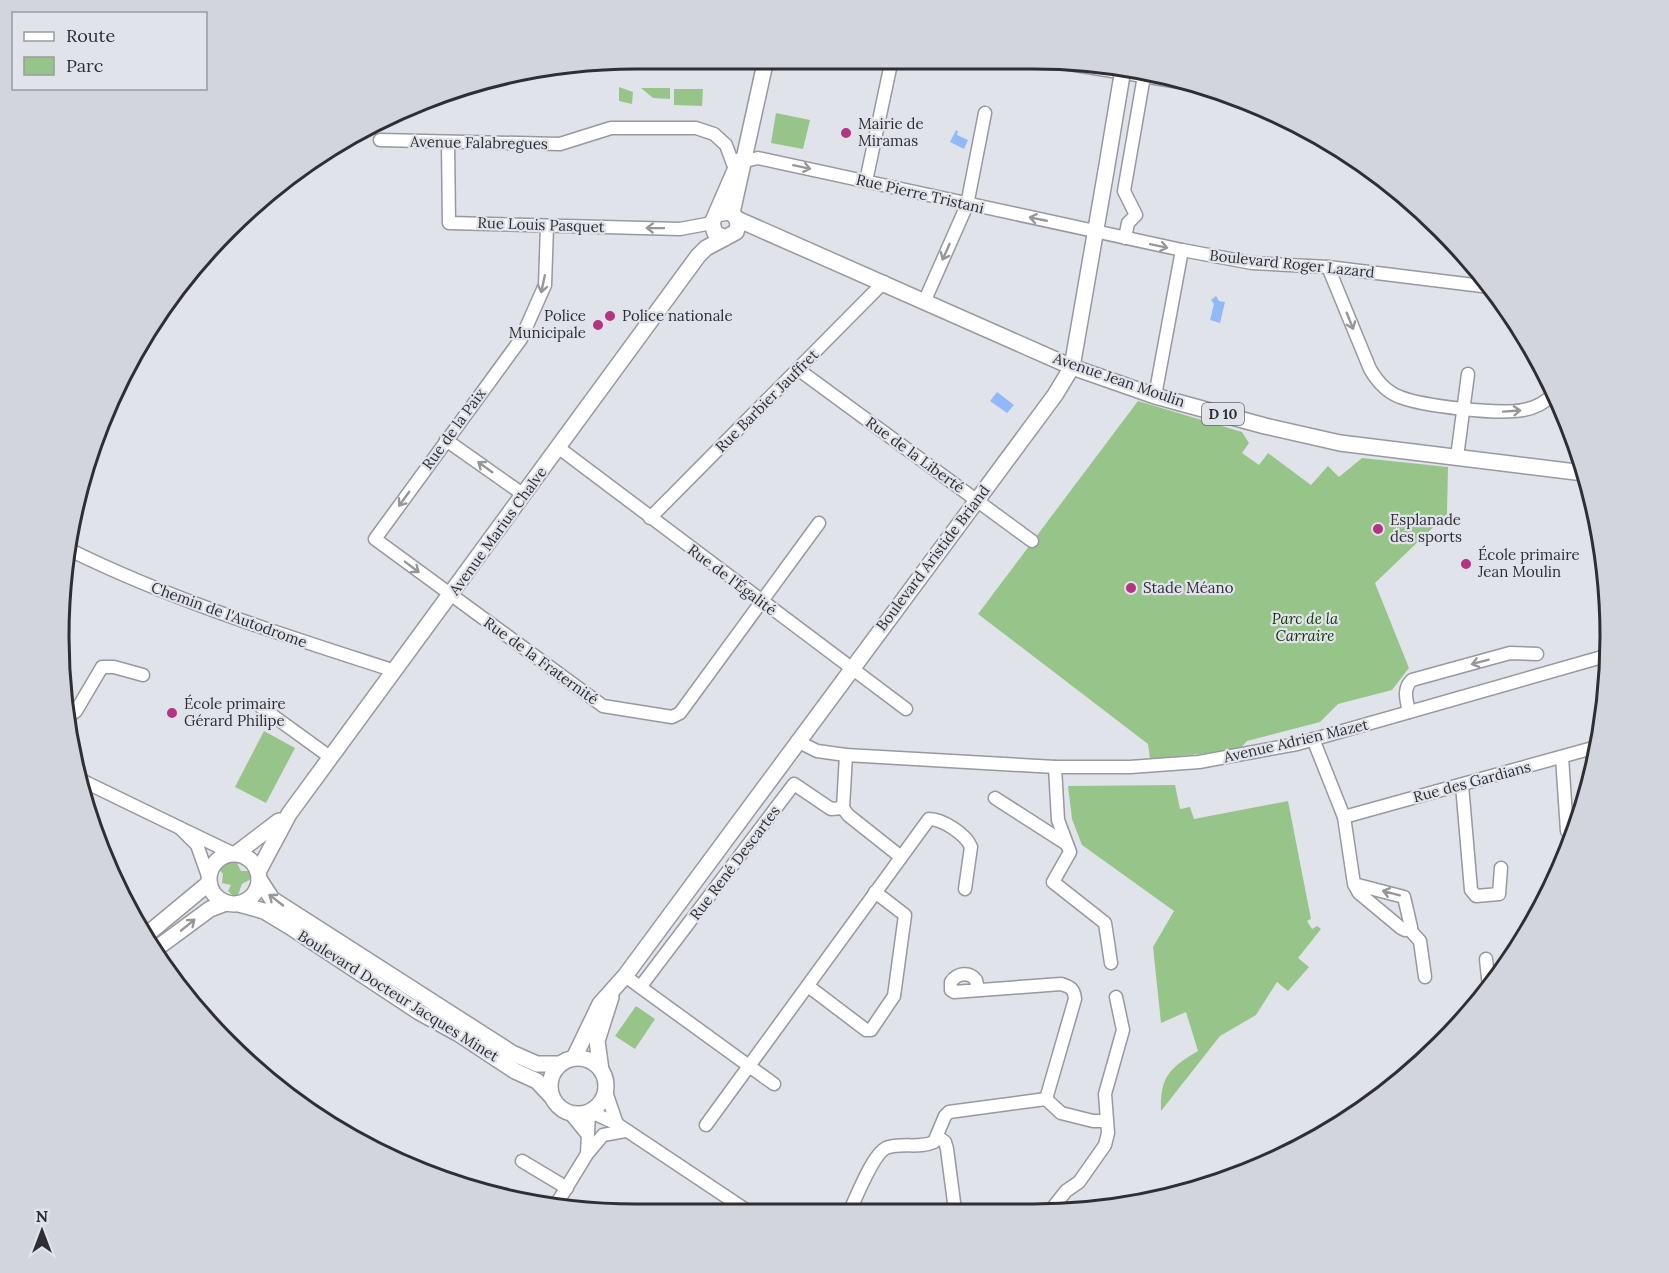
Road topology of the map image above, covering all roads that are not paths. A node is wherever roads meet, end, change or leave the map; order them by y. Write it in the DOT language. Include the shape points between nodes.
graph roads {
  1 [pos="764,69"];
  2 [pos="890,69"];
  3 [pos="1122,76"];
  4 [pos="1143,80"];
  5 [pos="985,113"];
  6 [pos="380,140"];
  7 [pos="448,143"];
  8 [pos="742,158"];
  9 [pos="866,182"];
  10 [pos="967,205"];
  11 [pos="724,225"];
  12 [pos="547,226"];
  13 [pos="1095,230"];
  14 [pos="1125,238"];
  15 [pos="1182,250"];
  16 [pos="1328,267"];
  17 [pos="884,282"];
  18 [pos="1479,286"];
  19 [pos="925,300"];
  20 [pos="1072,367"];
  21 [pos="799,370"];
  22 [pos="1468,374"];
  23 [pos="1155,396"];
  24 [pos="1548,400"];
  25 [pos="1464,407"];
  26 [pos="446,440"];
  27 [pos="559,448"];
  28 [pos="1457,457"];
  29 [pos="1575,472"];
  30 [pos="524,495"];
  31 [pos="976,500"];
  32 [pos="650,518"];
  33 [pos="819,523"];
  34 [pos="1032,541"];
  35 [pos="76,552"];
  36 [pos="450,595"];
  37 [pos="760,601"];
  38 [pos="1537,654"];
  39 [pos="1599,658"];
  40 [pos="850,670"];
  41 [pos="394,671"];
  42 [pos="143,675"];
  43 [pos="261,707"];
  44 [pos="906,709"];
  45 [pos="74,712"];
  46 [pos="1408,712"];
  47 [pos="1313,739"];
  48 [pos="797,741"];
  49 [pos="1588,749"];
  50 [pos="846,755"];
  51 [pos="1562,757"];
  52 [pos="330,758"];
  53 [pos="1055,766"];
  54 [pos="88,783"];
  55 [pos="1462,785"];
  56 [pos="995,798"];
  57 [pos="843,808"];
  58 [pos="289,813"];
  59 [pos="1344,817"];
  60 [pos="180,828"];
  61 [pos="1567,828"];
  62 [pos="1065,843"];
  63 [pos="234,853"];
  64 [pos="901,857"];
  65 [pos="1500,868"];
  66 [pos="259,876"];
  67 [pos="208,879"];
  68 [pos="1354,884"];
  69 [pos="965,889"];
  70 [pos="875,892"];
  71 [pos="232,903"];
  72 [pos="1409,929"];
  73 [pos="152,931"];
  74 [pos="161,945"];
  75 [pos="1486,959"];
  76 [pos="1111,963"];
  77 [pos="1488,975"];
  78 [pos="625,976"];
  79 [pos="1425,977"];
  80 [pos="641,986"];
  81 [pos="808,986"];
  82 [pos="978,990"];
  83 [pos="613,991"];
  84 [pos="1116,997"];
  85 [pos="567,1061"];
  86 [pos="749,1066"];
  87 [pos="601,1070"];
  88 [pos="774,1084"];
  89 [pos="606,1092"];
  90 [pos="551,1096"];
  91 [pos="1046,1099"];
  92 [pos="590,1112"];
  93 [pos="570,1113"];
  94 [pos="1106,1121"];
  95 [pos="706,1125"];
  96 [pos="621,1127"];
  97 [pos="587,1134"];
  98 [pos="938,1137"];
  99 [pos="587,1154"];
  100 [pos="522,1161"];
  101 [pos="567,1188"];
  102 [pos="560,1199"];
  103 [pos="1056,1203"];
  104 [pos="737,1204"];
  105 [pos="853,1204"];
  106 [pos="954,1204"];
  1 -- 8 [label="main road"];
  2 -- 9 [label="street"];
  3 -- 13 [label="main road, Boulevard Aristide Briand, bridge"];
  4 -- 14 [label="street" via="1124,191 1136,215 1128,223"];
  5 -- 10 [label="street"];
  6 -- 7 [label="street, Avenue Falabregues"];
  7 -- 8 [label="street, Avenue Falabregues" via="560,144 611,128 696,128 719,138"];
  7 -- 12 [label="street, Rue Louis Pasquet" via="449,223"];
  8 -- 9 [label="street, Rue Pierre Tristani, one-way" via="758,158"];
  8 -- 11 [label="main road"];
  8 -- 11 [label="main road" via="739,189"];
  9 -- 10 [label="street, Rue Pierre Tristani"];
  13 -- 10 [label="street, Rue Pierre Tristani, one-way"];
  10 -- 19 [label="street, one-way"];
  11 -- 12 [label="street, Rue Louis Pasquet, one-way" via="680,229"];
  11 -- 17 [label="main road, Avenue Jean Moulin" via="780,239"];
  11 -- 27 [label="main road, Avenue Marius Chalve"];
  12 -- 26 [label="street, Rue de la Paix, one-way" via="544,285 520,339"];
  13 -- 14 [label="street, Boulevard Roger Lazard"];
  13 -- 20 [label="main road, Boulevard Aristide Briand"];
  14 -- 15 [label="street, Boulevard Roger Lazard, one-way"];
  15 -- 16 [label="street, Boulevard Roger Lazard" via="1252,263"];
  15 -- 23 [label="street"];
  16 -- 18 [label="street, Boulevard Roger Lazard"];
  16 -- 25 [label="street, one-way" via="1378,382 1400,397"];
  17 -- 19 [label="main road, Avenue Jean Moulin"];
  17 -- 21 [label="street, Rue Barbier Jauffret"];
  19 -- 20 [label="main road, Avenue Jean Moulin"];
  20 -- 23 [label="main road, Avenue Jean Moulin / D 10"];
  20 -- 31 [label="main road, Boulevard Aristide Briand"];
  21 -- 31 [label="street, Rue de la Liberté"];
  21 -- 32 [label="street, Rue Barbier Jauffret"];
  22 -- 25 [label="street"];
  23 -- 28 [label="main road, Avenue Jean Moulin / D 10" via="1340,442"];
  25 -- 24 [label="street, one-way" via="1498,412 1524,410"];
  25 -- 28 [label="street"];
  30 -- 26 [label="street, one-way"];
  26 -- 36 [label="street, Rue de la Paix, one-way" via="375,539"];
  27 -- 30 [label="main road, Avenue Marius Chalve"];
  27 -- 32 [label="street, Rue de l'Égalité"];
  28 -- 29 [label="main road, Avenue Jean Moulin / D 10"];
  30 -- 36 [label="main road, Avenue Marius Chalve"];
  31 -- 34 [label="street, Rue de la Liberté"];
  31 -- 40 [label="main road, Boulevard Aristide Briand"];
  32 -- 37 [label="street, Rue de l'Égalité"];
  33 -- 37 [label="street"];
  35 -- 41 [label="street, Chemin de l'Autodrome" via="196,605"];
  36 -- 37 [label="street, Rue de la Fraternité" via="603,705 672,717 680,713"];
  36 -- 41 [label="main road, Avenue Marius Chalve"];
  37 -- 40 [label="street, Rue de l'Égalité"];
  38 -- 46 [label="street, one-way" via="1510,653 1412,680 1405,692"];
  39 -- 46 [label="street, Avenue Adrien Mazet"];
  40 -- 44 [label="street, Rue de l'Égalité"];
  40 -- 48 [label="main road, Boulevard Aristide Briand"];
  41 -- 52 [label="main road, Avenue Marius Chalve"];
  42 -- 45 [label="street" via="102,667"];
  43 -- 52 [label="street"];
  46 -- 47 [label="street, Avenue Adrien Mazet"];
  47 -- 53 [label="street, Avenue Adrien Mazet" via="1236,757 1160,766"];
  47 -- 59 [label="street"];
  48 -- 50 [label="street, Avenue Adrien Mazet" via="817,751"];
  48 -- 78 [label="main road, Boulevard Aristide Briand"];
  49 -- 51 [label="street, Rue des Gardians"];
  50 -- 53 [label="street, Avenue Adrien Mazet"];
  50 -- 57 [label="street"];
  51 -- 55 [label="street, Rue des Gardians"];
  51 -- 61 [label="street"];
  52 -- 58 [label="main road, Avenue Marius Chalve"];
  53 -- 62 [label="street" via="1058,820"];
  54 -- 60 [label="street"];
  55 -- 59 [label="street, Rue des Gardians"];
  55 -- 65 [label="street" via="1471,890 1476,896 1499,894"];
  56 -- 62 [label="street"];
  57 -- 64 [label="street"];
  57 -- 80 [label="street, Rue René Descartes" via="831,809 794,784"];
  58 -- 63 [label="main road, Avenue Marius Chalve"];
  58 -- 66 [label="main road, Avenue Marius Chalve"];
  59 -- 68 [label="street"];
  60 -- 63 [label="street"];
  60 -- 67 [label="street" via="197,845"];
  62 -- 76 [label="street" via="1069,857 1053,882 1106,924"];
  63 -- 66 [label="main road" via="250,860"];
  63 -- 67 [label="main road" via="216,860"];
  64 -- 69 [label="street" via="929,819 938,819 968,841"];
  64 -- 70 [label="street"];
  66 -- 71 [label="main road" via="251,897"];
  85 -- 66 [label="main road, Boulevard Docteur Jacques Minet, one-way" via="537,1064 512,1053 272,899"];
  67 -- 71 [label="main road" via="214,895"];
  67 -- 73 [label="main road"];
  68 -- 72 [label="street" via="1359,894 1401,928"];
  72 -- 68 [label="street, one-way" via="1412,924 1404,897"];
  70 -- 81 [label="street"];
  70 -- 81 [label="street" via="905,915 894,996 871,1030"];
  74 -- 71 [label="main road, one-way" via="210,909"];
  71 -- 90 [label="main road, Boulevard Docteur Jacques Minet" via="264,911 289,926 419,1012 537,1081"];
  72 -- 79 [label="street" via="1420,941"];
  75 -- 77 [label="street"];
  78 -- 80 [label="street"];
  78 -- 83 [label="main road, Boulevard Aristide Briand"];
  80 -- 86 [label="street"];
  81 -- 86 [label="street"];
  82 -- 91 [label="street" via="1061,984 1070,986 1074,992 1076,999"];
  83 -- 85 [label="main road, Boulevard Aristide Briand" via="591,1019"];
  83 -- 87 [label="main road, Boulevard Aristide Briand" via="597,1041"];
  84 -- 94 [label="street" via="1123,1036 1105,1095"];
  85 -- 87 [label="main road" via="589,1060"];
  85 -- 90 [label="main road" via="551,1076"];
  86 -- 88 [label="street"];
  86 -- 95 [label="street"];
  87 -- 89 [label="main road"];
  89 -- 92 [label="main road"];
  89 -- 96 [label="street"];
  90 -- 93 [label="main road"];
  91 -- 94 [label="street" via="1061,1113"];
  91 -- 98 [label="street" via="949,1112"];
  92 -- 93 [label="main road"];
  92 -- 96 [label="street"];
  92 -- 97 [label="street"];
  93 -- 97 [label="street"];
  94 -- 103 [label="street" via="1106,1145 1079,1182"];
  96 -- 99 [label="street" via="603,1135"];
  96 -- 104 [label="street"];
  97 -- 99 [label="street"];
  98 -- 105 [label="street" via="926,1146 887,1148 878,1155"];
  98 -- 106 [label="street" via="947,1149"];
  99 -- 101 [label="street"];
  100 -- 101 [label="street"];
  101 -- 102 [label="street"];
}
